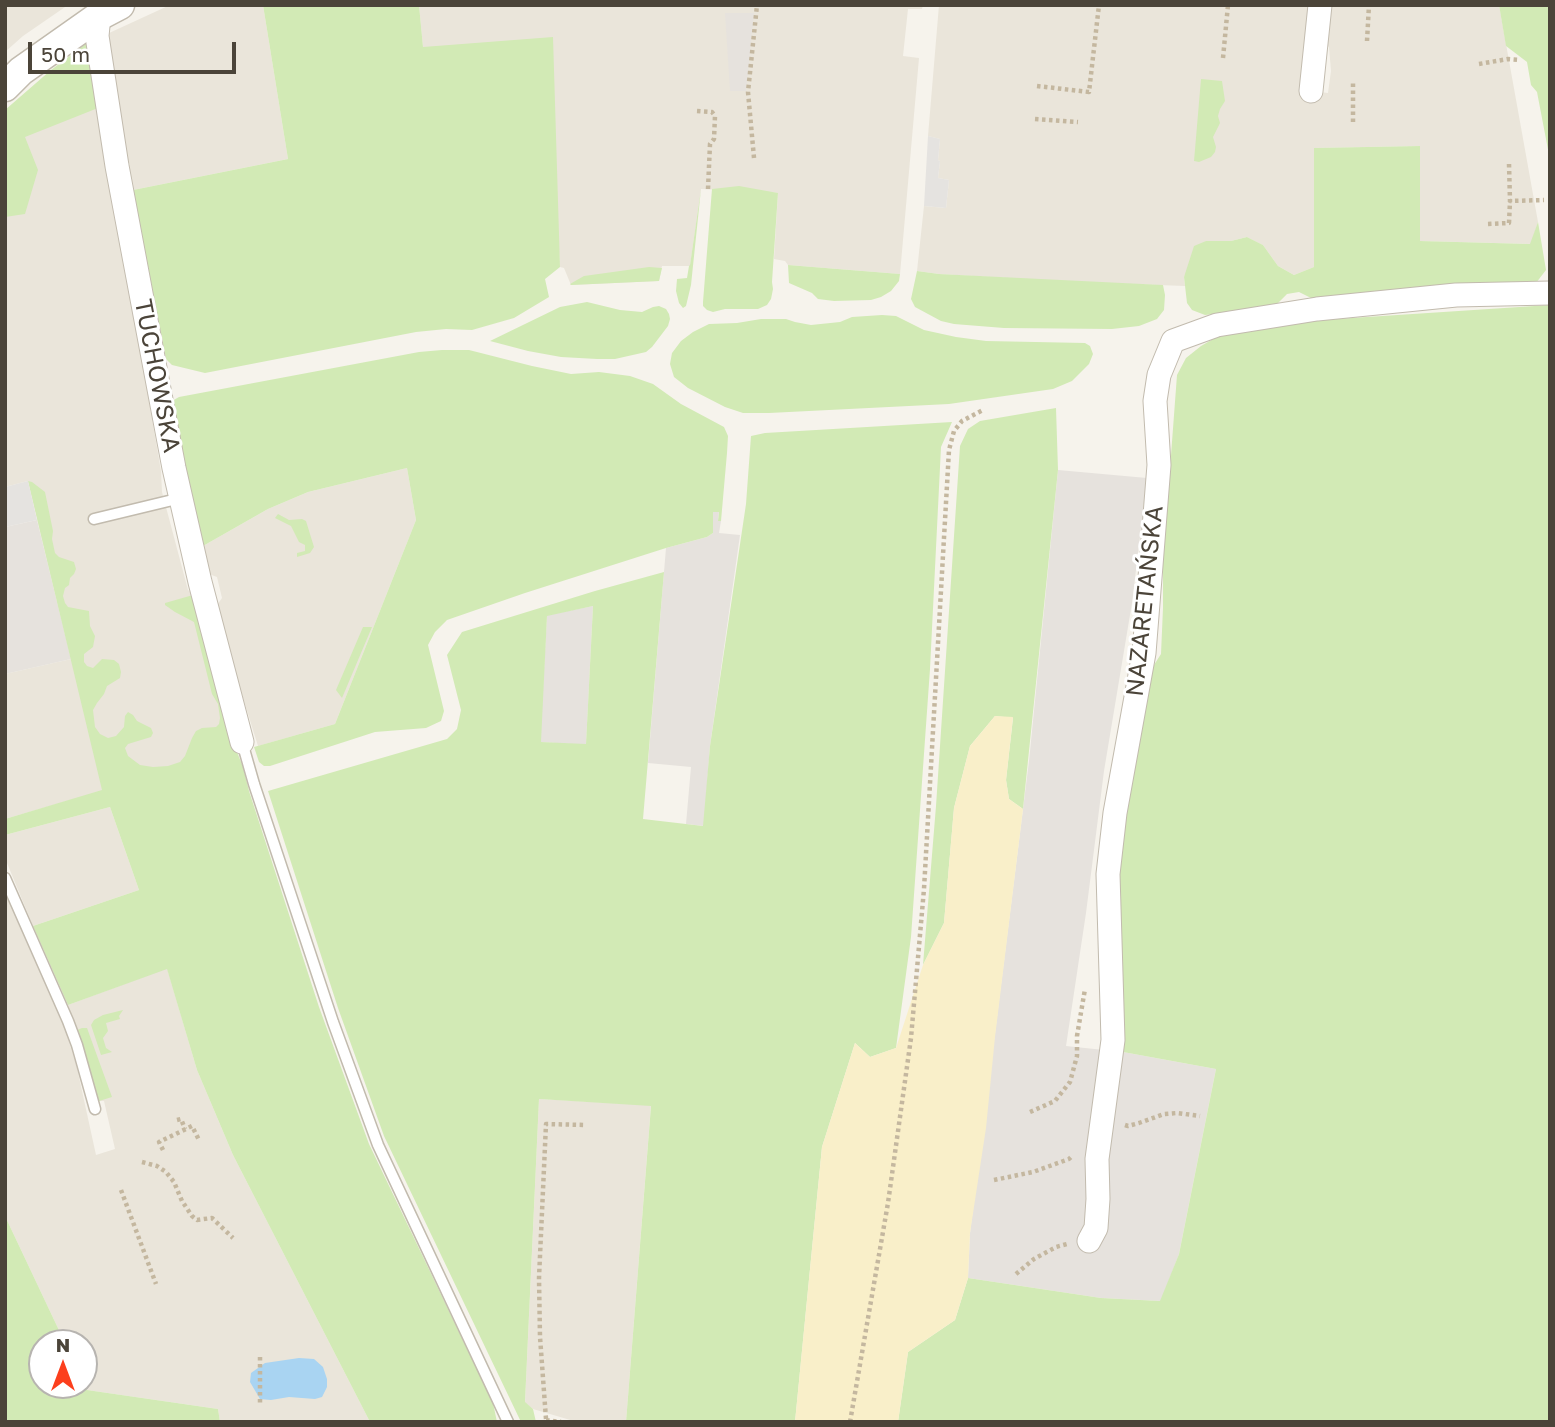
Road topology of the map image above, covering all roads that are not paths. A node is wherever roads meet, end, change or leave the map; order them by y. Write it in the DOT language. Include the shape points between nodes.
graph roads {
  1 [pos="1320,5"];
  2 [pos="106,9"];
  3 [pos="5,87"];
  4 [pos="1311,91"];
  5 [pos="1550,293"];
  6 [pos="181,498"];
  7 [pos="94,519"];
  8 [pos="242,742"];
  9 [pos="5,878"];
  10 [pos="95,1109"];
  11 [pos="1089,1241"];
  12 [pos="508,1422"];
  1 -- 4 [label="street"];
  2 -- 3 [label="street"];
  2 -- 6 [label="street, TUCHOWSKA" via="97,36 117,166"];
  5 -- 11 [label="street, NAZARETAŃSKA" via="1456,295 1317,309 1217,325 1173,341 1159,375 1155,401 1158,465 1144,653 1108,874 1113,1040 1097,1159 1096,1228"];
  6 -- 7 [label="lane"];
  6 -- 8 [label="street, TUCHOWSKA"];
  8 -- 12 [label="lane" via="378,1145"];
  9 -- 10 [label="lane" via="68,1021"];
}
